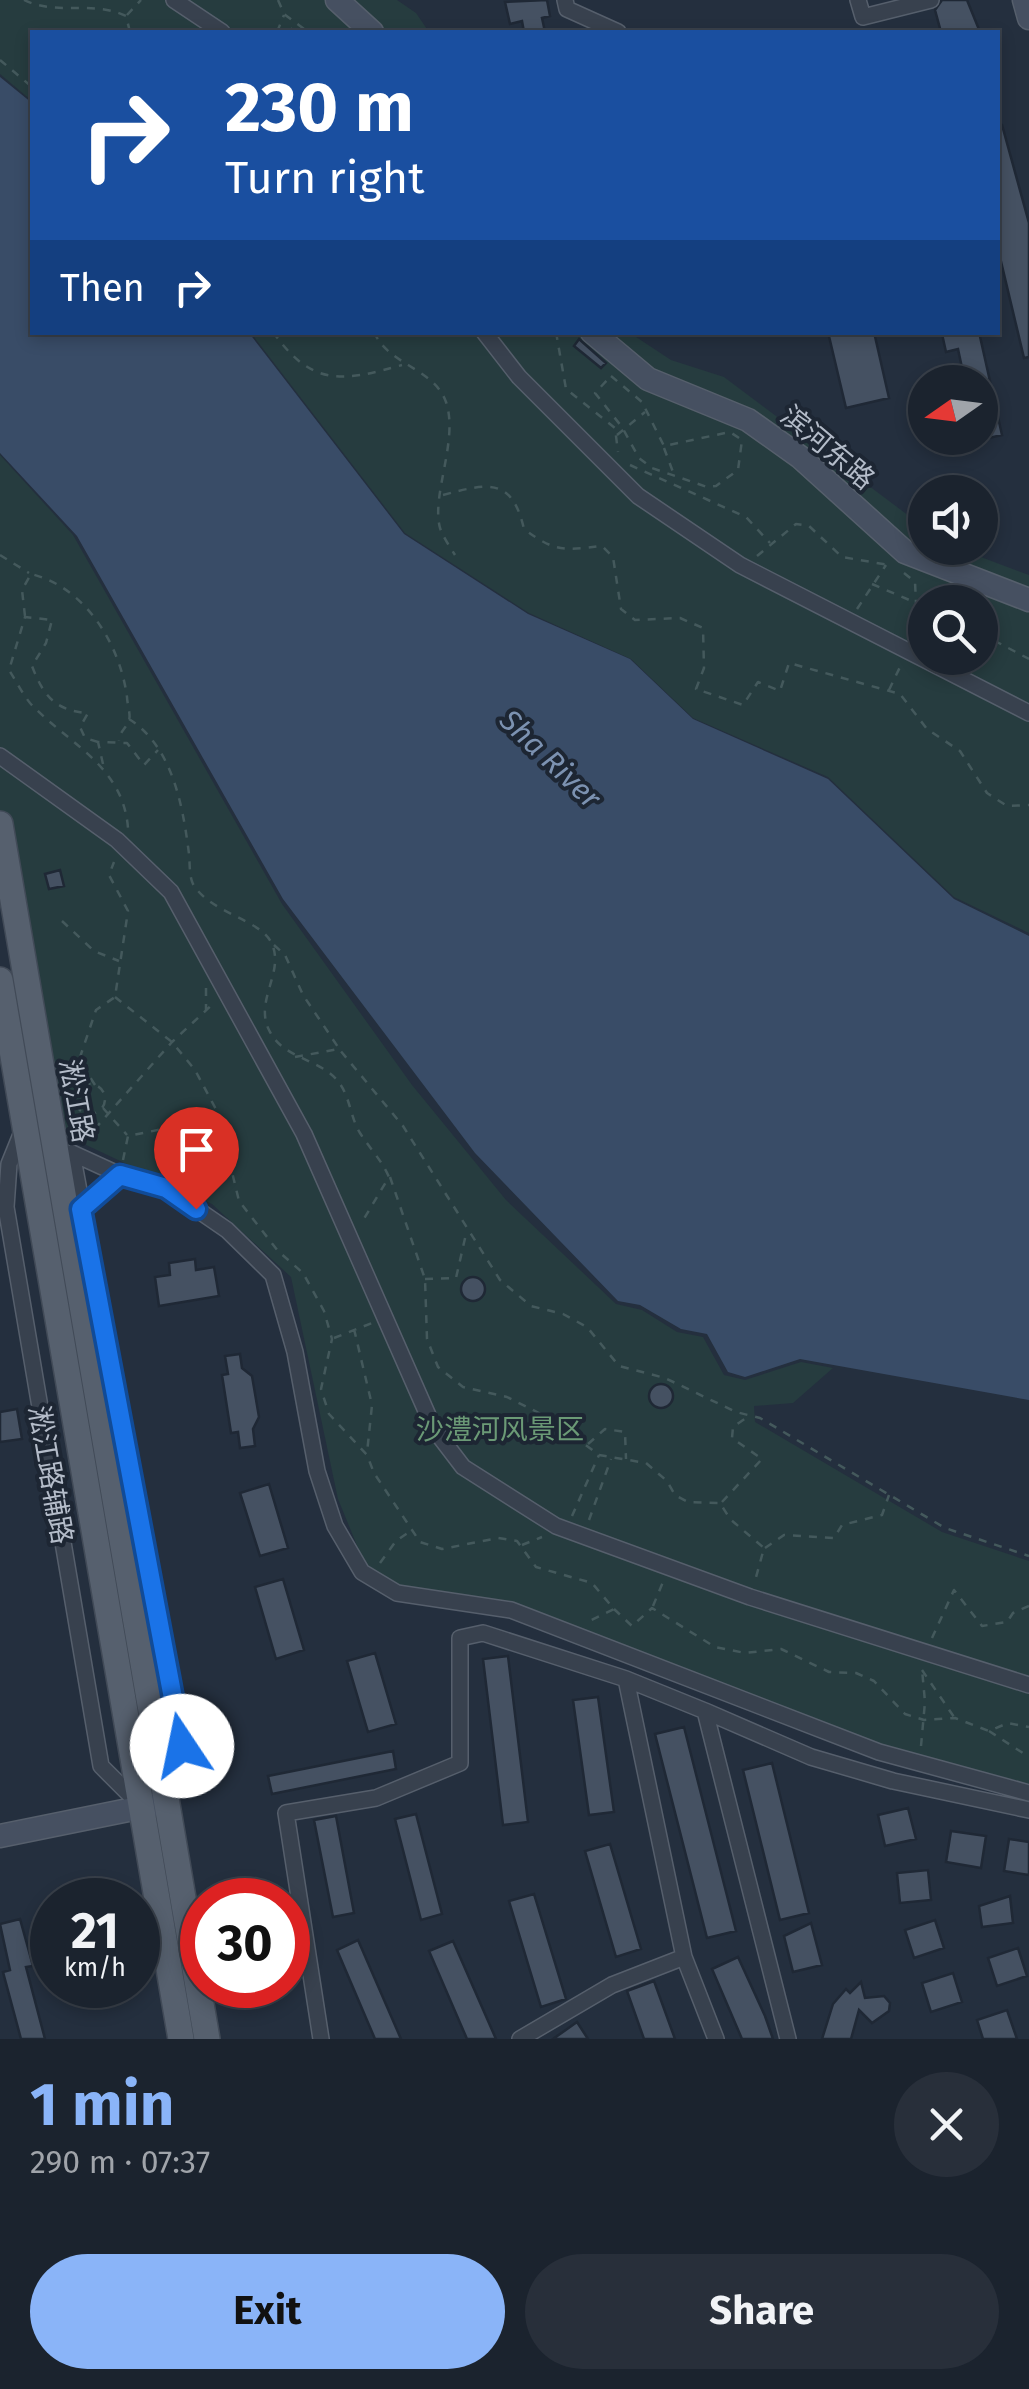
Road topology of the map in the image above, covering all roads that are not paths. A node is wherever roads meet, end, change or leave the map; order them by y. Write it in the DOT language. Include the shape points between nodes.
graph roads {
  1 [pos="174,0"];
  2 [pos="337,0"];
  3 [pos="565,0"];
  4 [pos="858,0"];
  5 [pos="932,0"];
  6 [pos="1024,0"];
  7 [pos="1029,18"];
  8 [pos="864,25"];
  9 [pos="219,30"];
  10 [pos="370,30"];
  11 [pos="614,30"];
  12 [pos="486,335"];
  13 [pos="596,335"];
  14 [pos="1029,600"];
  15 [pos="1029,713"];
  16 [pos="0,756"];
  17 [pos="0,824"];
  18 [pos="0,980"];
  19 [pos="64,1155"];
  20 [pos="120,1175"];
  21 [pos="73,1211"];
  22 [pos="626,1679"];
  23 [pos="1029,1685"];
  24 [pos="705,1711"];
  25 [pos="1029,1793"];
  26 [pos="154,1804"];
  27 [pos="1029,1810"];
  28 [pos="0,1836"];
  29 [pos="684,1956"];
  30 [pos="181,2039"];
  31 [pos="207,2039"];
  32 [pos="321,2039"];
  33 [pos="520,2039"];
  34 [pos="716,2039"];
  35 [pos="788,2039"];
  1 -- 9 [label="street"];
  2 -- 10 [label="street"];
  3 -- 11 [label="street" via="567,9"];
  4 -- 8 [label="street"];
  5 -- 8 [label="street"];
  6 -- 7 [label="street"];
  12 -- 15 [label="street" via="519,378 638,496 747,568"];
  13 -- 14 [label="street, 滨河东路" via="648,379 761,430 800,457 905,552"];
  16 -- 23 [label="street" via="124,846 171,892 304,1134 434,1428 463,1467 562,1528 750,1597"];
  17 -- 19 [label="main road, 淞江路"];
  18 -- 26 [label="main road, 淞江路"];
  19 -- 20 [label="street"];
  19 -- 21 [label="main road, 淞江路"];
  20 -- 21 [label="street"];
  20 -- 25 [label="street" via="166,1188 227,1230 273,1275 317,1470 335,1526 362,1572 396,1593 512,1610 879,1752"];
  21 -- 26 [label="main road, 淞江路"];
  22 -- 24 [label="street"];
  22 -- 29 [label="street"];
  22 -- 32 [label="street" via="482,1633 460,1638 460,1763 376,1798 286,1813"];
  24 -- 27 [label="street" via="827,1762"];
  24 -- 35 [label="street"];
  26 -- 28 [label="street"];
  26 -- 30 [label="main road, 淞江路"];
  26 -- 31 [label="main road, 淞江路"];
  29 -- 33 [label="street" via="612,1985"];
  29 -- 34 [label="street"];
}
